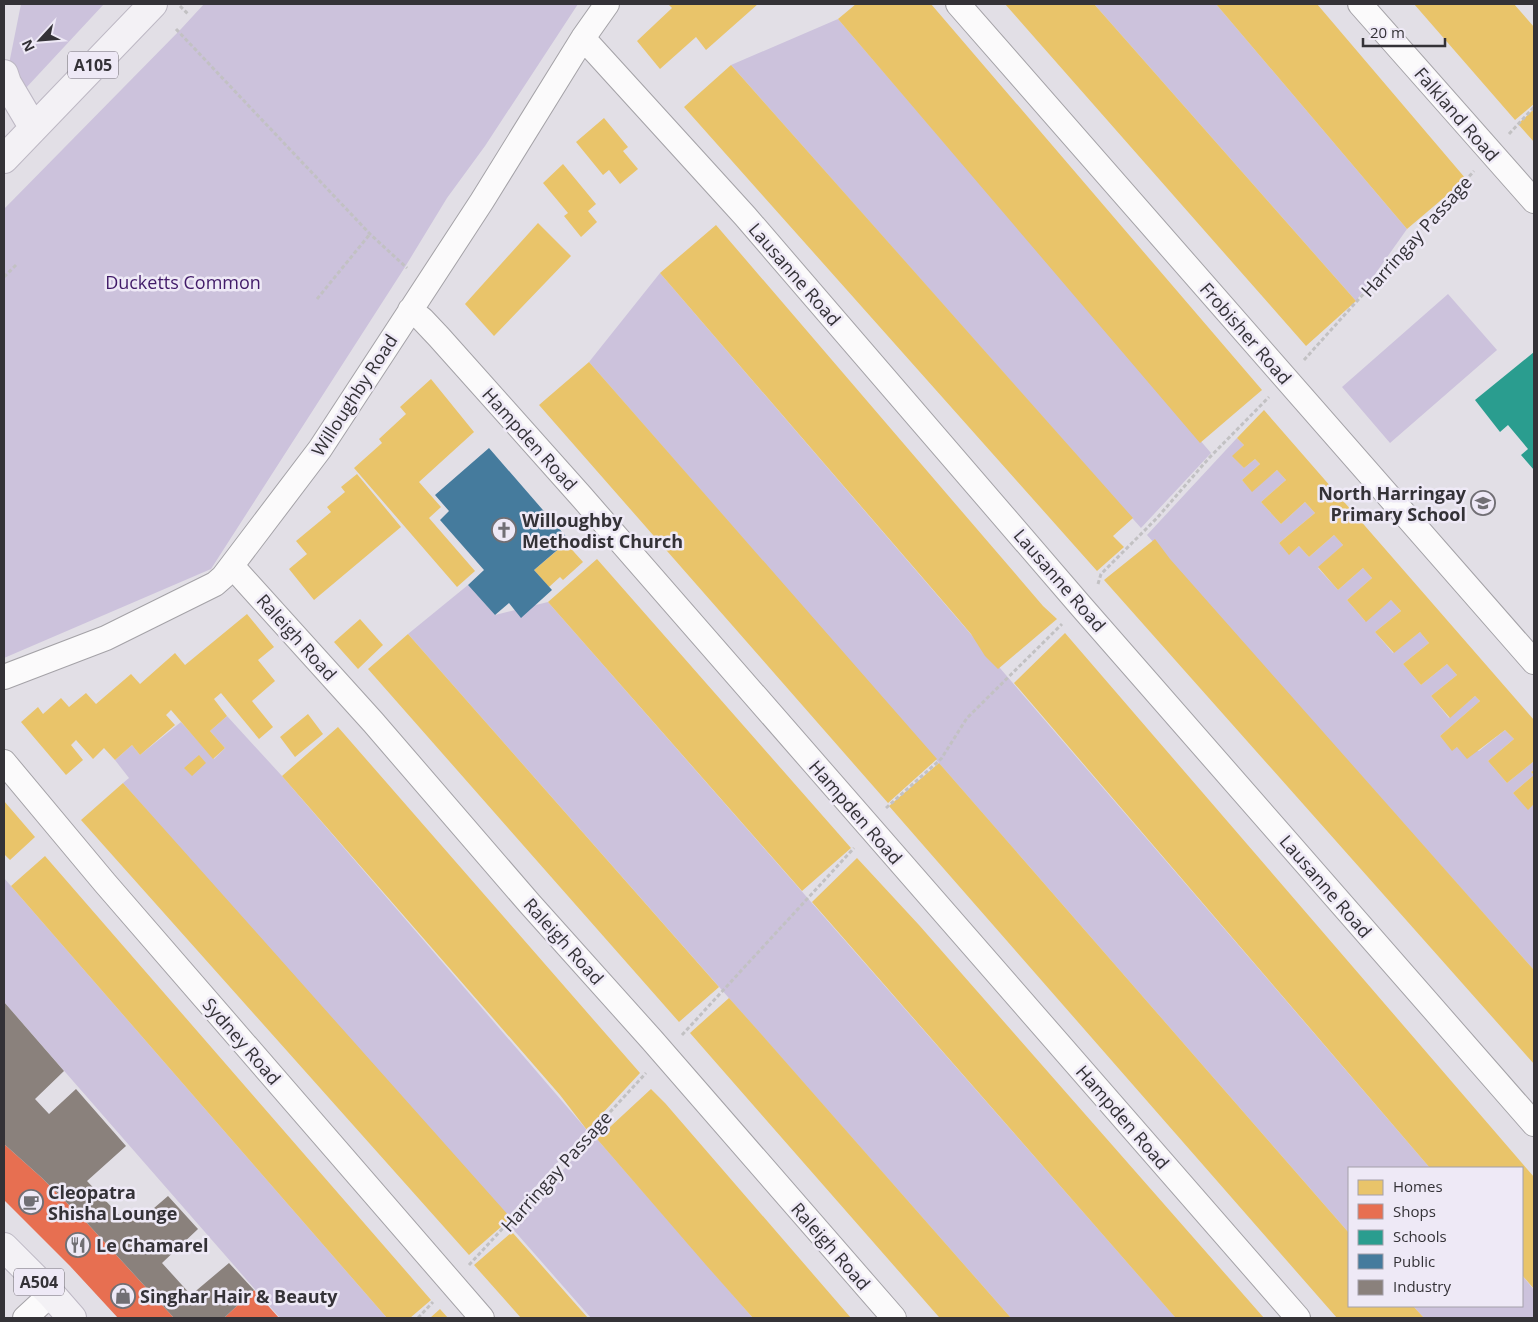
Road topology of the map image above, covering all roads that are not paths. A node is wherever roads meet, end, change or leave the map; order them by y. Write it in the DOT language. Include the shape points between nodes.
graph roads {
  1 [pos="152,4"];
  2 [pos="607,4"];
  3 [pos="958,4"];
  4 [pos="1360,4"];
  5 [pos="583,38"];
  6 [pos="4,74"];
  7 [pos="33,127"];
  8 [pos="4,159"];
  9 [pos="1534,201"];
  10 [pos="410,310"];
  11 [pos="232,566"];
  12 [pos="1534,662"];
  13 [pos="4,677"];
  14 [pos="4,762"];
  15 [pos="1534,1124"];
  16 [pos="4,1247"];
  17 [pos="51,1294"];
  18 [pos="25,1318"];
  19 [pos="72,1318"];
  20 [pos="482,1318"];
  21 [pos="894,1318"];
  22 [pos="1298,1318"];
  1 -- 7 [label="main road, A105"];
  2 -- 5 [label="street, Willoughby Road"];
  3 -- 12 [label="street, Frobisher Road"];
  4 -- 9 [label="street, Falkland Road"];
  5 -- 10 [label="street, Willoughby Road"];
  5 -- 15 [label="street, Lausanne Road" via="745,216"];
  6 -- 7 [label="main road"];
  7 -- 8 [label="main road, A105"];
  10 -- 11 [label="street, Willoughby Road" via="320,449"];
  10 -- 22 [label="street, Hampden Road" via="439,337 580,495"];
  11 -- 13 [label="street, Willoughby Road" via="215,584 106,638"];
  11 -- 21 [label="street, Raleigh Road" via="648,1034"];
  14 -- 20 [label="street, Sydney Road"];
  16 -- 17 [label="main road, A504"];
  17 -- 18 [label="street"];
  17 -- 19 [label="main road, A504"];
}
